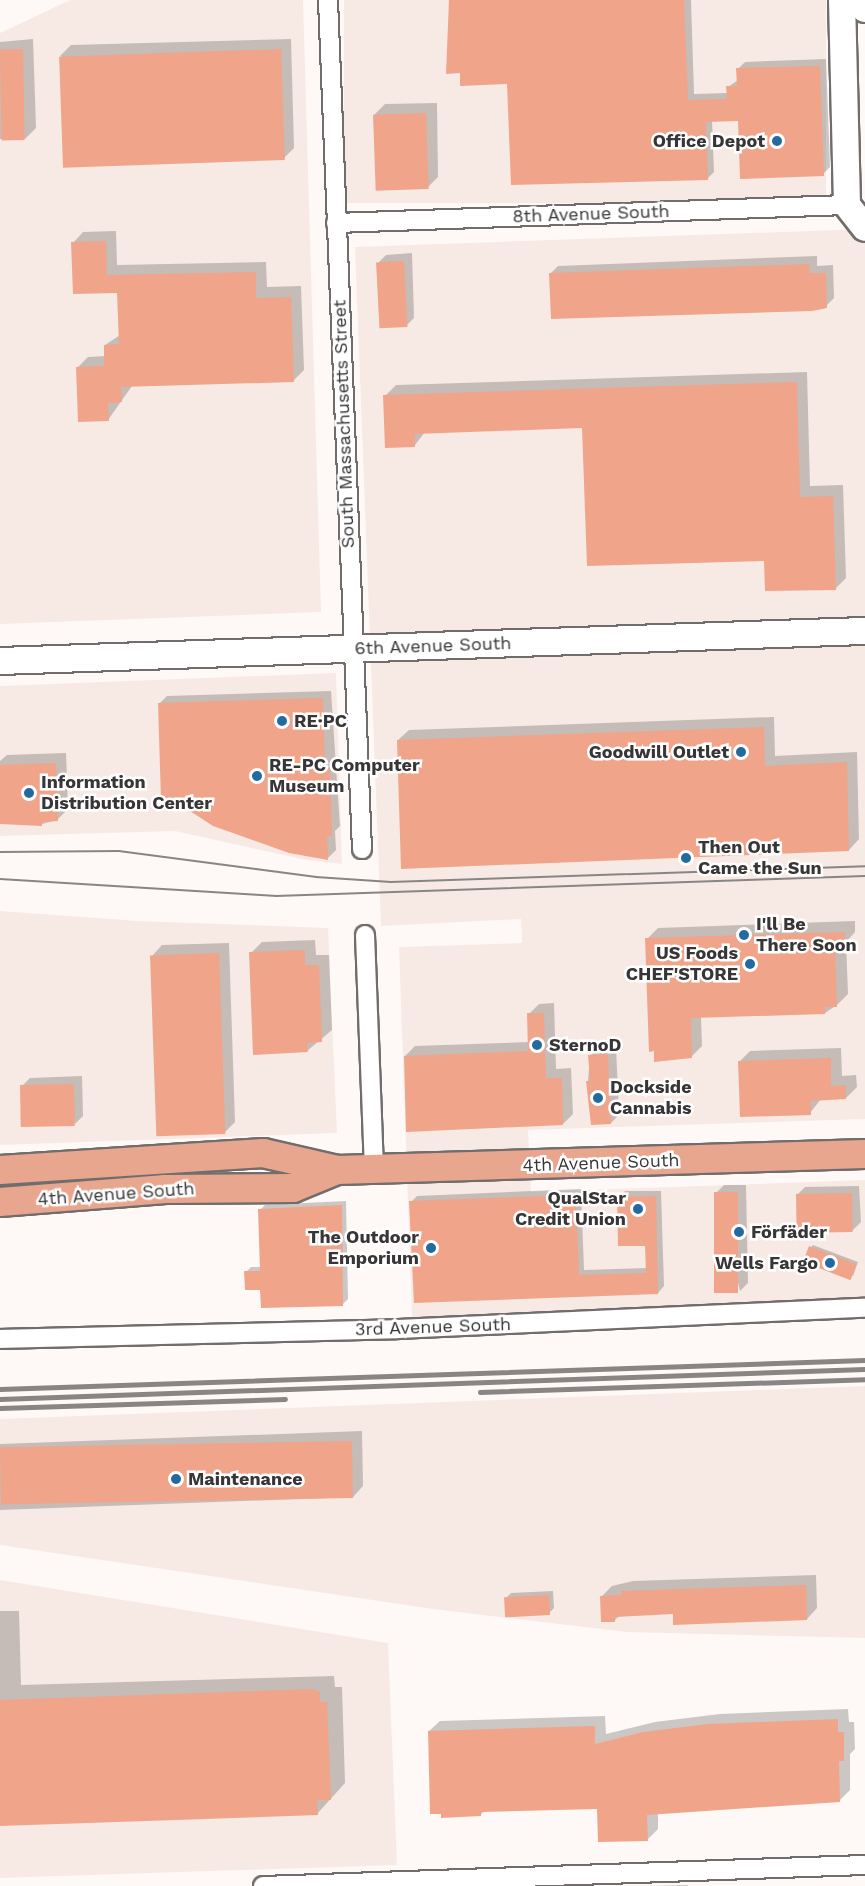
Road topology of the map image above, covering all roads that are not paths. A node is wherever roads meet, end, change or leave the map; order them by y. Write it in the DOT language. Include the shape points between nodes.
graph roads {
  1 [pos="328,0"];
  2 [pos="842,0"];
  3 [pos="865,0"];
  4 [pos="865,9"];
  5 [pos="847,205"];
  6 [pos="336,223"];
  7 [pos="865,228"];
  8 [pos="865,631"];
  9 [pos="354,648"];
  10 [pos="0,661"];
  11 [pos="362,849"];
  12 [pos="365,935"];
  13 [pos="865,1154"];
  14 [pos="374,1169"];
  15 [pos="0,1170"];
  16 [pos="337,1170"];
  17 [pos="0,1187"];
  18 [pos="211,1189"];
  19 [pos="0,1202"];
  20 [pos="0,1221"];
  21 [pos="865,1308"];
  22 [pos="0,1339"];
  23 [pos="865,1865"];
  24 [pos="409,1883"];
  25 [pos="263,1886"];
  1 -- 6 [label="street, South Massachusetts Street"];
  2 -- 5 [label="street"];
  3 -- 4 [label="street"];
  5 -- 6 [label="street, 8th Avenue South"];
  5 -- 7 [label="street"];
  6 -- 9 [label="street, South Massachusetts Street"];
  8 -- 9 [label="street, 6th Avenue South"];
  9 -- 10 [label="street, 6th Avenue South"];
  9 -- 11 [label="street, South Massachusetts Street"];
  12 -- 14 [label="street"];
  13 -- 14 [label="main road, 4th Avenue South"];
  14 -- 16 [label="main road, 4th Avenue South"];
  15 -- 16 [label="main road, 4th Avenue South" via="263,1153"];
  16 -- 17 [label="main road" via="264,1168"];
  16 -- 18 [label="main road, 4th Avenue South" via="293,1188"];
  18 -- 19 [label="main road, 4th Avenue South"];
  18 -- 20 [label="main road" via="167,1205"];
  21 -- 22 [label="street, 3rd Avenue South" via="396,1329"];
  23 -- 24 [label="street"];
  24 -- 25 [label="street"];
}
